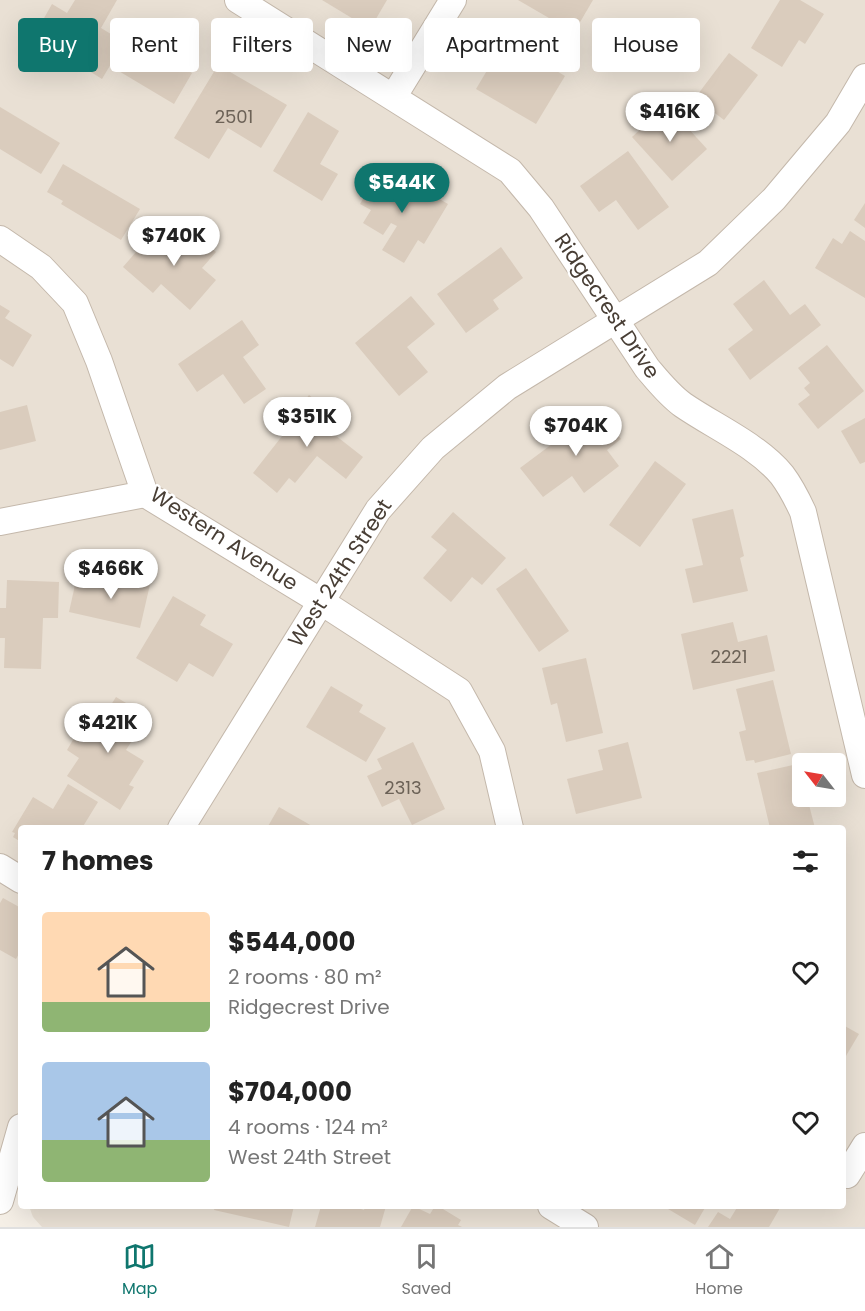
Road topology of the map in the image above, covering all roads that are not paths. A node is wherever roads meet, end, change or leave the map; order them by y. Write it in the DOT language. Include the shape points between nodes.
graph roads {
  1 [pos="238,0"];
  2 [pos="453,0"];
  3 [pos="865,77"];
  4 [pos="394,96"];
  5 [pos="0,239"];
  6 [pos="615,320"];
  7 [pos="146,494"];
  8 [pos="0,522"];
  9 [pos="320,600"];
  10 [pos="865,775"];
  11 [pos="183,825"];
  12 [pos="509,825"];
  13 [pos="0,867"];
  14 [pos="18,878"];
  15 [pos="18,1138"];
  16 [pos="865,1146"];
  17 [pos="852,1178"];
  18 [pos="0,1201"];
  19 [pos="556,1209"];
  20 [pos="585,1227"];
  1 -- 4 [label="street, Ridgecrest Drive"];
  2 -- 4 [label="street"];
  3 -- 6 [label="street, West 24th Street" via="838,123 774,199 708,263"];
  4 -- 6 [label="street, Ridgecrest Drive" via="510,171 541,208"];
  5 -- 7 [label="street, Western Avenue" via="41,267 75,303"];
  6 -- 9 [label="street, West 24th Street" via="507,387 433,448 378,510"];
  6 -- 10 [label="street, Ridgecrest Drive" via="663,387 759,455 792,489 812,547"];
  7 -- 8 [label="street"];
  7 -- 9 [label="street, Western Avenue"];
  9 -- 11 [label="street, West 24th Street"];
  9 -- 12 [label="street, Western Avenue" via="459,691 492,752"];
  13 -- 14 [label="street"];
  15 -- 18 [label="street"];
  16 -- 17 [label="street"];
  19 -- 20 [label="street"];
}
